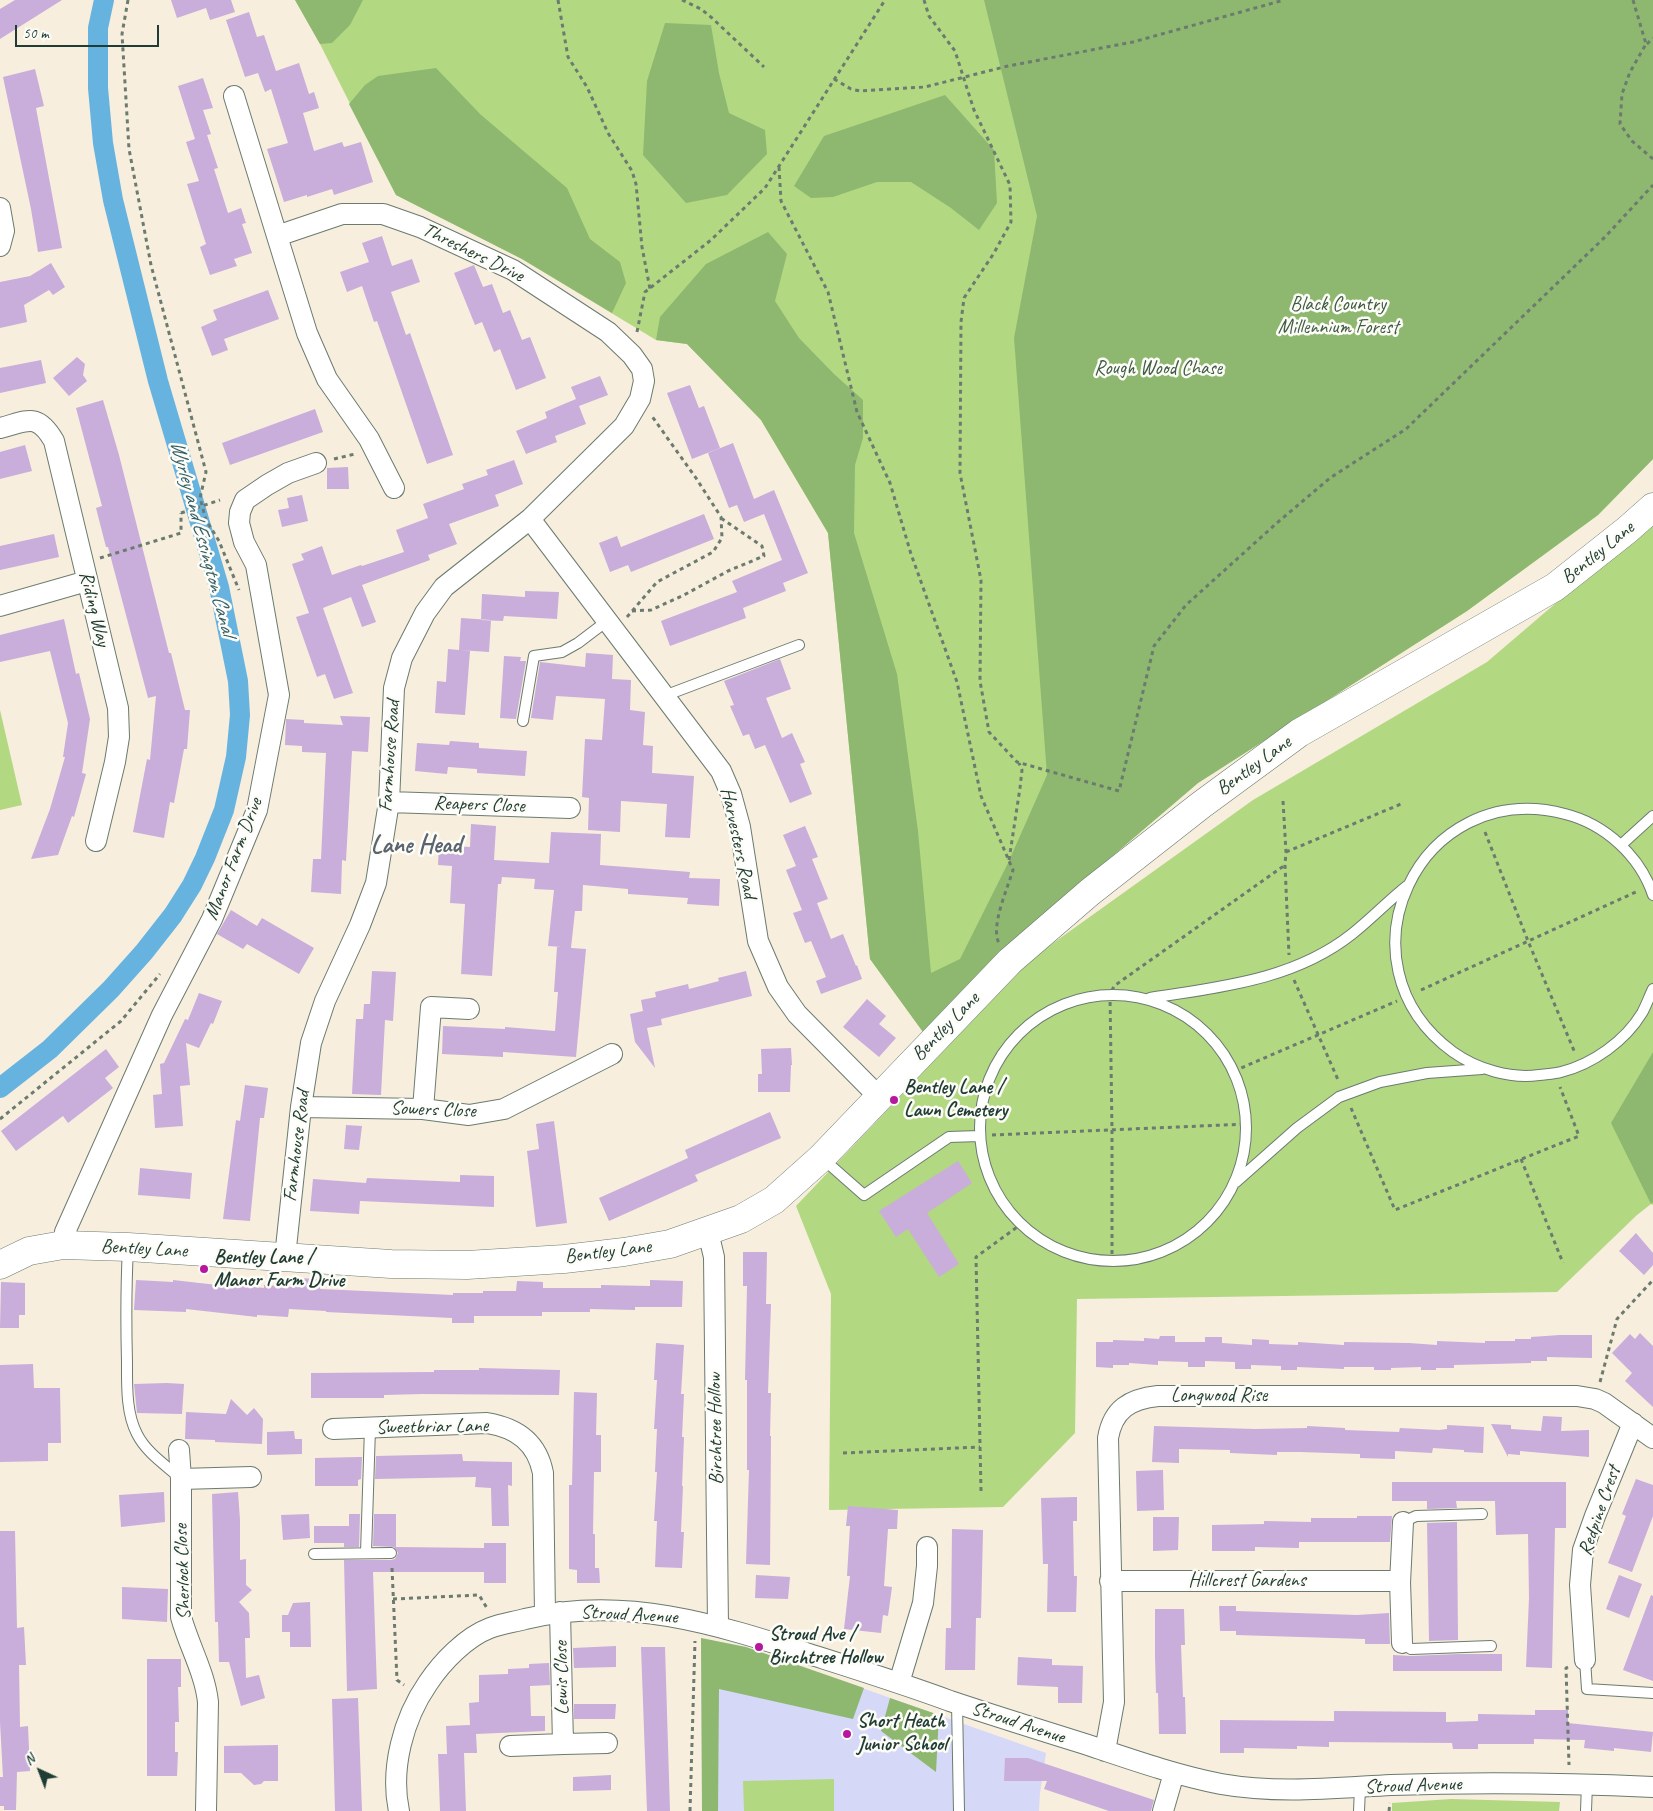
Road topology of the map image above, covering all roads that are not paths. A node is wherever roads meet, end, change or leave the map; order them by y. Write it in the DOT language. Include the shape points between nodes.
graph roads {
  1 [pos="234,96"];
  2 [pos="0,208"];
  3 [pos="277,236"];
  4 [pos="0,246"];
  5 [pos="637,362"];
  6 [pos="0,428"];
  7 [pos="316,463"];
  8 [pos="394,488"];
  9 [pos="1653,507"];
  10 [pos="530,520"];
  11 [pos="85,572"];
  12 [pos="0,606"];
  13 [pos="611,626"];
  14 [pos="799,645"];
  15 [pos="664,696"];
  16 [pos="523,721"];
  17 [pos="389,802"];
  18 [pos="570,808"];
  19 [pos="1653,816"];
  20 [pos="96,841"];
  21 [pos="1621,845"];
  22 [pos="1407,885"];
  23 [pos="1651,890"];
  24 [pos="1653,989"];
  25 [pos="1144,999"];
  26 [pos="469,1009"];
  27 [pos="612,1054"];
  28 [pos="1486,1068"];
  29 [pos="879,1097"];
  30 [pos="301,1107"];
  31 [pos="423,1109"];
  32 [pos="979,1136"];
  33 [pos="821,1158"];
  34 [pos="1232,1186"];
  35 [pos="708,1232"];
  36 [pos="63,1245"];
  37 [pos="128,1247"];
  38 [pos="285,1257"];
  39 [pos="0,1265"];
  40 [pos="1633,1424"];
  41 [pos="370,1428"];
  42 [pos="333,1429"];
  43 [pos="1653,1438"];
  44 [pos="179,1450"];
  45 [pos="250,1477"];
  46 [pos="181,1479"];
  47 [pos="1482,1514"];
  48 [pos="1403,1522"];
  49 [pos="927,1547"];
  50 [pos="366,1553"];
  51 [pos="391,1553"];
  52 [pos="314,1554"];
  53 [pos="1110,1581"];
  54 [pos="1392,1582"];
  55 [pos="553,1613"];
  56 [pos="718,1626"];
  57 [pos="1402,1643"];
  58 [pos="1491,1646"];
  59 [pos="1585,1660"];
  60 [pos="899,1683"];
  61 [pos="1653,1693"];
  62 [pos="957,1703"];
  63 [pos="607,1743"];
  64 [pos="563,1744"];
  65 [pos="510,1746"];
  66 [pos="1105,1751"];
  67 [pos="1174,1774"];
  68 [pos="1578,1784"];
  69 [pos="1653,1787"];
  70 [pos="1360,1788"];
  71 [pos="206,1811"];
  72 [pos="399,1811"];
  73 [pos="960,1811"];
  74 [pos="1163,1811"];
  75 [pos="1359,1811"];
  76 [pos="1586,1811"];
  1 -- 3 [label="street"];
  2 -- 4 [label="street" via="4,231"];
  3 -- 5 [label="street, Threshers Drive" via="342,214 383,214 420,227 513,270 608,332"];
  3 -- 8 [label="street" via="307,333 327,379 369,439"];
  5 -- 10 [label="street, Farmhouse Road" via="644,381 640,399 624,426"];
  6 -- 11 [label="street, Riding Way" via="30,420 47,429 54,441"];
  7 -- 36 [label="street, Manor Farm Drive" via="267,485 245,500 240,512 244,542 256,565 279,695 257,810 212,919 162,1015 69,1223"];
  9 -- 29 [label="street, Bentley Lane" via="1555,588 1299,733 1263,758 1090,892 1010,961"];
  10 -- 13 [label="street, Harvesters Road"];
  10 -- 17 [label="street, Farmhouse Road" via="444,587 425,613 402,658 394,688"];
  11 -- 12 [label="street"];
  11 -- 20 [label="street, Riding Way" via="118,708 115,762"];
  13 -- 15 [label="street, Harvesters Road"];
  13 -- 16 [label="lane" via="562,652 534,656"];
  14 -- 15 [label="lane"];
  15 -- 29 [label="street, Harvesters Road" via="721,771 731,794 740,827 758,941 778,987 797,1014"];
  17 -- 18 [label="street, Reapers Close"];
  17 -- 30 [label="street, Farmhouse Road" via="376,883 325,1001 311,1042"];
  19 -- 21 [label="lane"];
  21 -- 22 [label="lane" via="1578,818 1546,809 1512,809 1480,817 1450,834 1426,856"];
  21 -- 23 [label="lane"];
  22 -- 25 [label="lane" via="1352,935 1295,968 1247,982"];
  22 -- 28 [label="lane" via="1397,917 1395,950 1401,983 1415,1014 1436,1040 1463,1059"];
  24 -- 28 [label="lane" via="1641,1014 1620,1040 1592,1060 1561,1072 1528,1076"];
  25 -- 32 [label="lane" via="1130,995 1096,995 1064,1003 1035,1019 1010,1042 992,1070 981,1102"];
  25 -- 34 [label="lane" via="1163,1003 1192,1020 1216,1043 1234,1071 1248,1124 1240,1170"];
  26 -- 31 [label="street" via="431,1007"];
  27 -- 31 [label="street, Sowers Close" via="504,1109 469,1115"];
  28 -- 34 [label="lane" via="1427,1073 1380,1082 1339,1097 1296,1128"];
  29 -- 33 [label="street, Bentley Lane"];
  30 -- 31 [label="street, Sowers Close"];
  30 -- 38 [label="street, Farmhouse Road"];
  32 -- 33 [label="lane" via="949,1137 864,1195"];
  32 -- 34 [label="lane" via="985,1169 999,1199 1020,1225 1048,1245 1079,1258 1112,1262 1145,1258 1177,1245 1204,1226 1226,1200"];
  33 -- 35 [label="street, Bentley Lane" via="774,1200 742,1219"];
  35 -- 38 [label="street, Bentley Lane" via="670,1244 624,1252 466,1265"];
  35 -- 56 [label="street, Birchtree Hollow" via="714,1257"];
  36 -- 37 [label="street, Bentley Lane"];
  36 -- 39 [label="street, Bentley Lane" via="29,1251"];
  37 -- 38 [label="street, Bentley Lane"];
  37 -- 46 [label="lane" via="125,1295 130,1414 137,1435 148,1450"];
  40 -- 43 [label="street, Longwood Rise"];
  40 -- 53 [label="street, Longwood Rise" via="1595,1399 1577,1396 1144,1398 1130,1403 1110,1426"];
  40 -- 59 [label="street, Redpine Crest" via="1583,1550 1580,1585"];
  41 -- 42 [label="street, Sweetbriar Lane"];
  41 -- 50 [label="lane"];
  41 -- 55 [label="street, Sweetbriar Lane" via="487,1423 516,1431 526,1440 538,1456 543,1473"];
  44 -- 46 [label="street, Sherlock Close"];
  45 -- 46 [label="street"];
  46 -- 71 [label="street, Sherlock Close" via="181,1617 208,1702"];
  47 -- 48 [label="lane" via="1416,1516"];
  48 -- 54 [label="street"];
  49 -- 60 [label="street" via="923,1603"];
  50 -- 51 [label="lane"];
  50 -- 52 [label="lane"];
  53 -- 54 [label="street, Hillcrest Gardens"];
  53 -- 66 [label="street, Longwood Rise" via="1114,1702"];
  54 -- 57 [label="street"];
  55 -- 56 [label="street, Stroud Avenue" via="638,1612"];
  55 -- 64 [label="street, Lewis Close"];
  55 -- 72 [label="street, Stroud Avenue" via="488,1628 443,1662 419,1695 396,1762"];
  56 -- 60 [label="street, Stroud Avenue"];
  57 -- 58 [label="lane" via="1411,1649"];
  59 -- 61 [label="lane" via="1587,1689"];
  60 -- 62 [label="street, Stroud Avenue"];
  62 -- 66 [label="street, Stroud Avenue"];
  62 -- 73 [label="lane"];
  63 -- 64 [label="street, Lewis Close"];
  64 -- 65 [label="street, Lewis Close"];
  66 -- 67 [label="street, Stroud Avenue"];
  67 -- 70 [label="street, Stroud Avenue" via="1264,1789"];
  67 -- 74 [label="street"];
  68 -- 69 [label="street, Stroud Avenue"];
  68 -- 70 [label="street, Stroud Avenue"];
  68 -- 76 [label="lane"];
  70 -- 75 [label="lane"];
}
